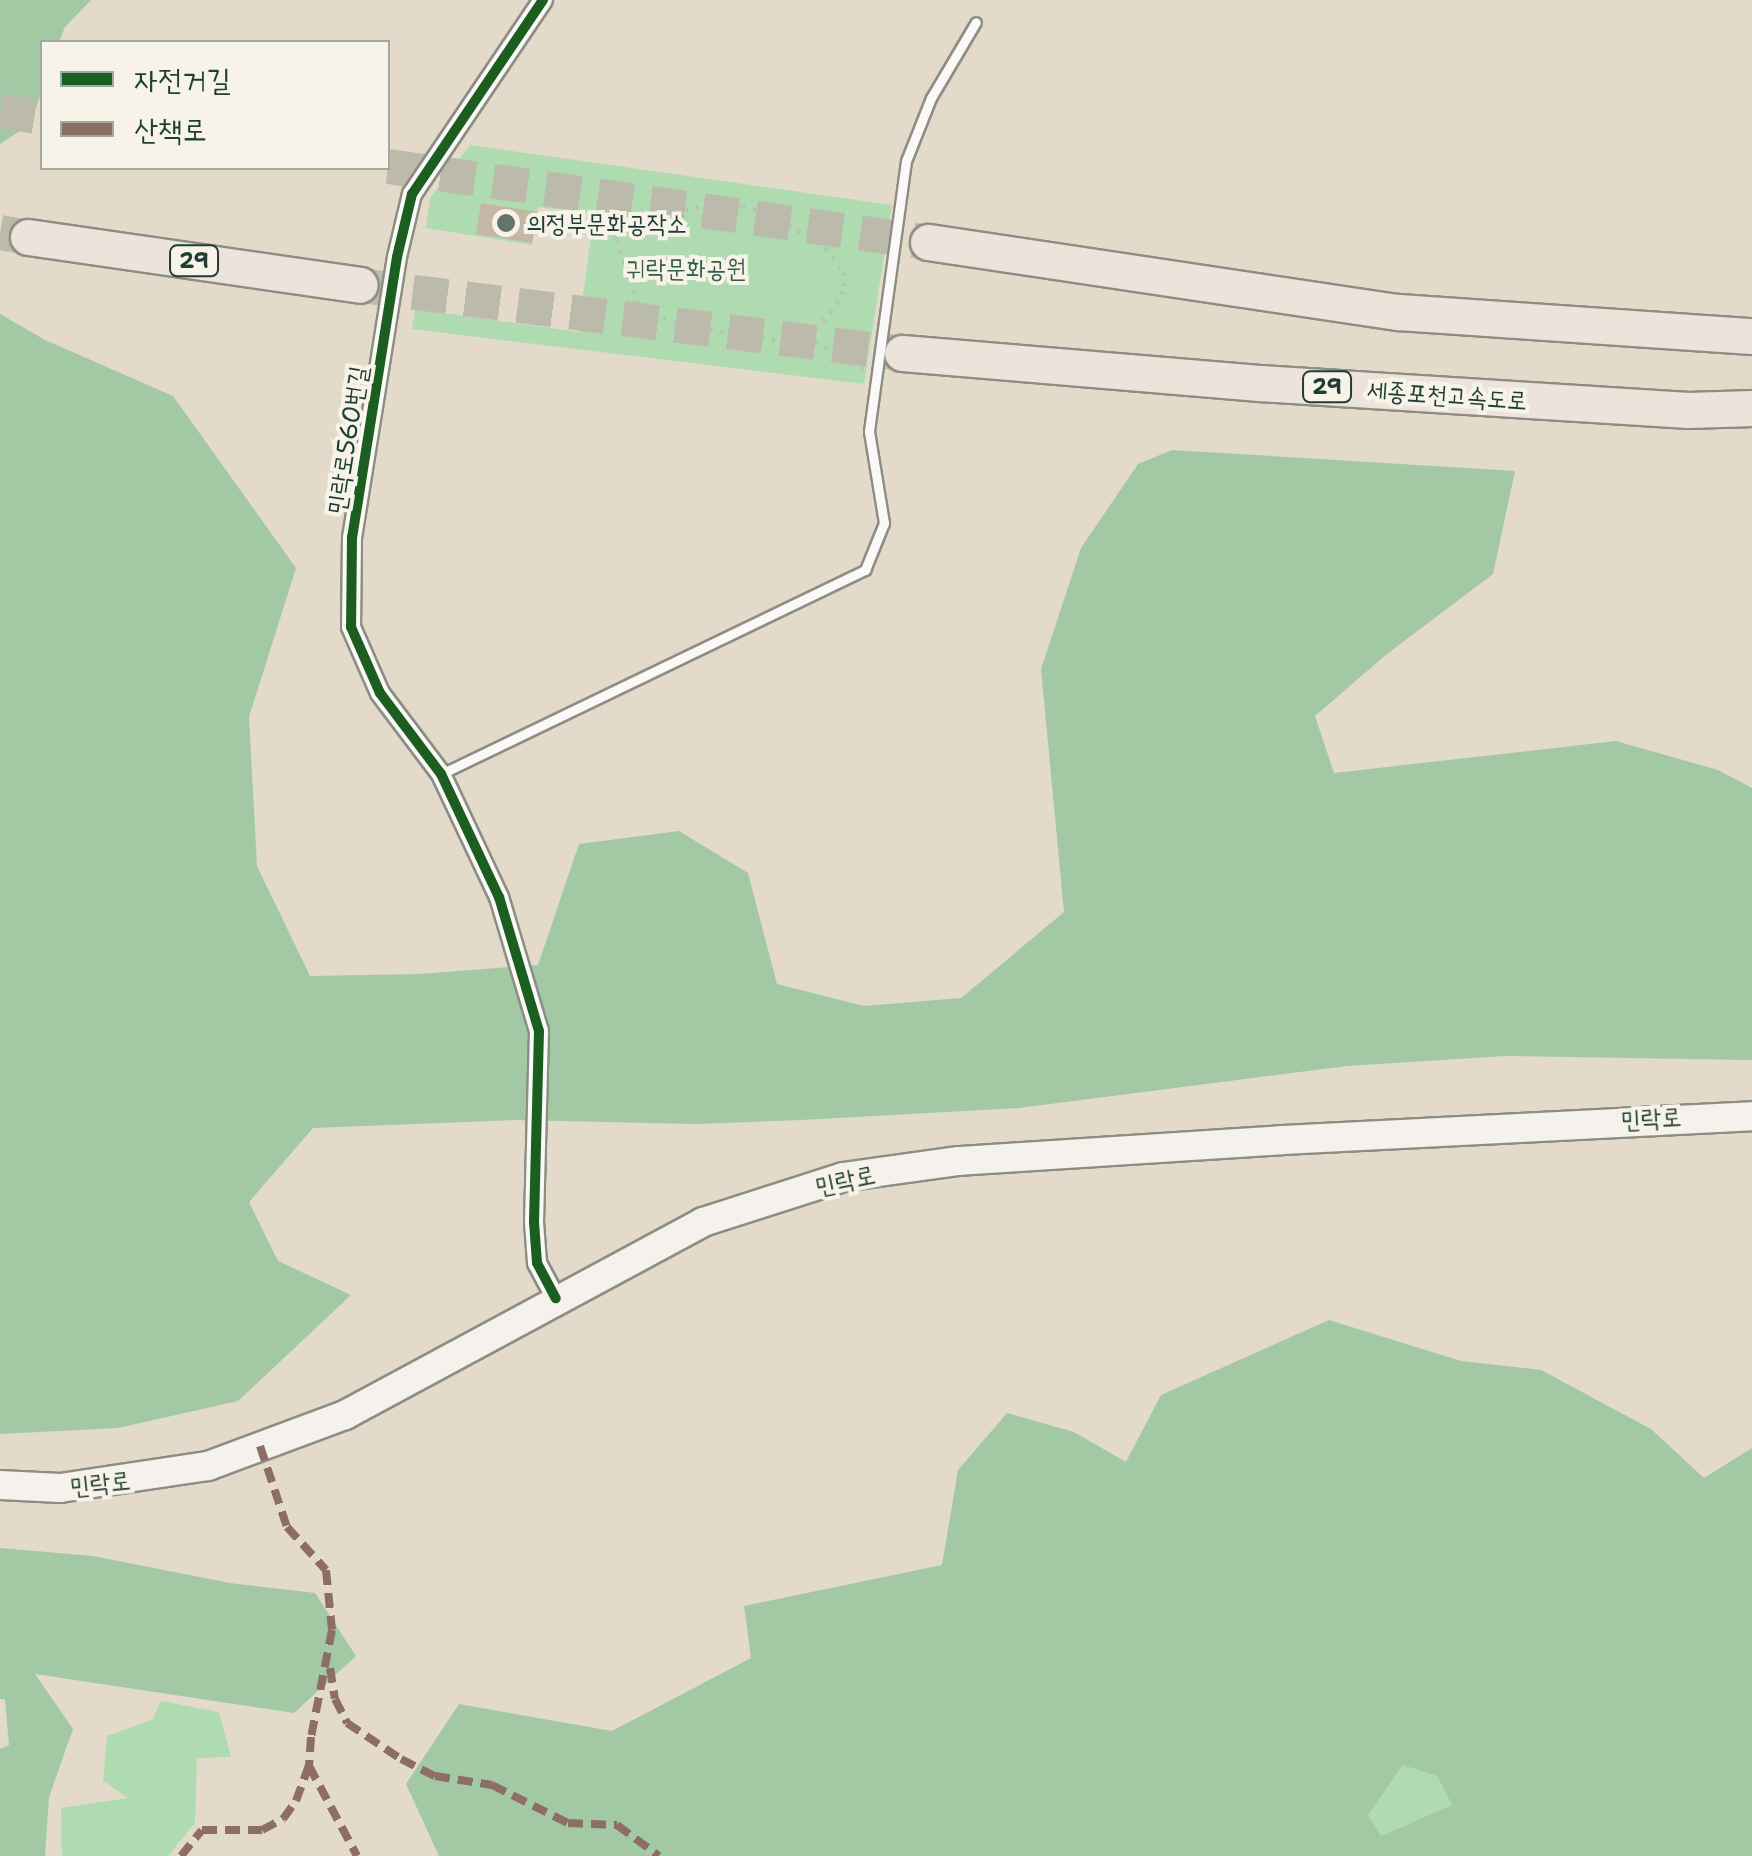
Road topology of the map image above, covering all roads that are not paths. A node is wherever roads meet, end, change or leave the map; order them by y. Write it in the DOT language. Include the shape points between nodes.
graph roads {
  1 [pos="543,0"];
  2 [pos="976,22"];
  3 [pos="28,236"];
  4 [pos="928,242"];
  5 [pos="360,285"];
  6 [pos="1752,336"];
  7 [pos="902,353"];
  8 [pos="1752,408"];
  9 [pos="441,774"];
  10 [pos="1752,1116"];
  11 [pos="556,1298"];
  12 [pos="0,1485"];
  1 -- 9 [label="street, 민락로560번길" via="412,194 352,537 351,626 380,693"];
  2 -- 9 [label="lane" via="931,98 906,161 869,431 884,523 865,570"];
  3 -- 5 [label="highway, 29"];
  4 -- 6 [label="highway" via="1398,312"];
  7 -- 8 [label="highway, 세종포천고속도로 / 29" via="1260,383 1688,410"];
  9 -- 11 [label="street, 민락로560번길" via="499,897 539,1030 534,1222 537,1262"];
  10 -- 11 [label="main road, 민락로" via="1225,1144 843,1177 704,1222"];
  11 -- 12 [label="main road, 민락로" via="345,1415 208,1466 76,1486"];
}
